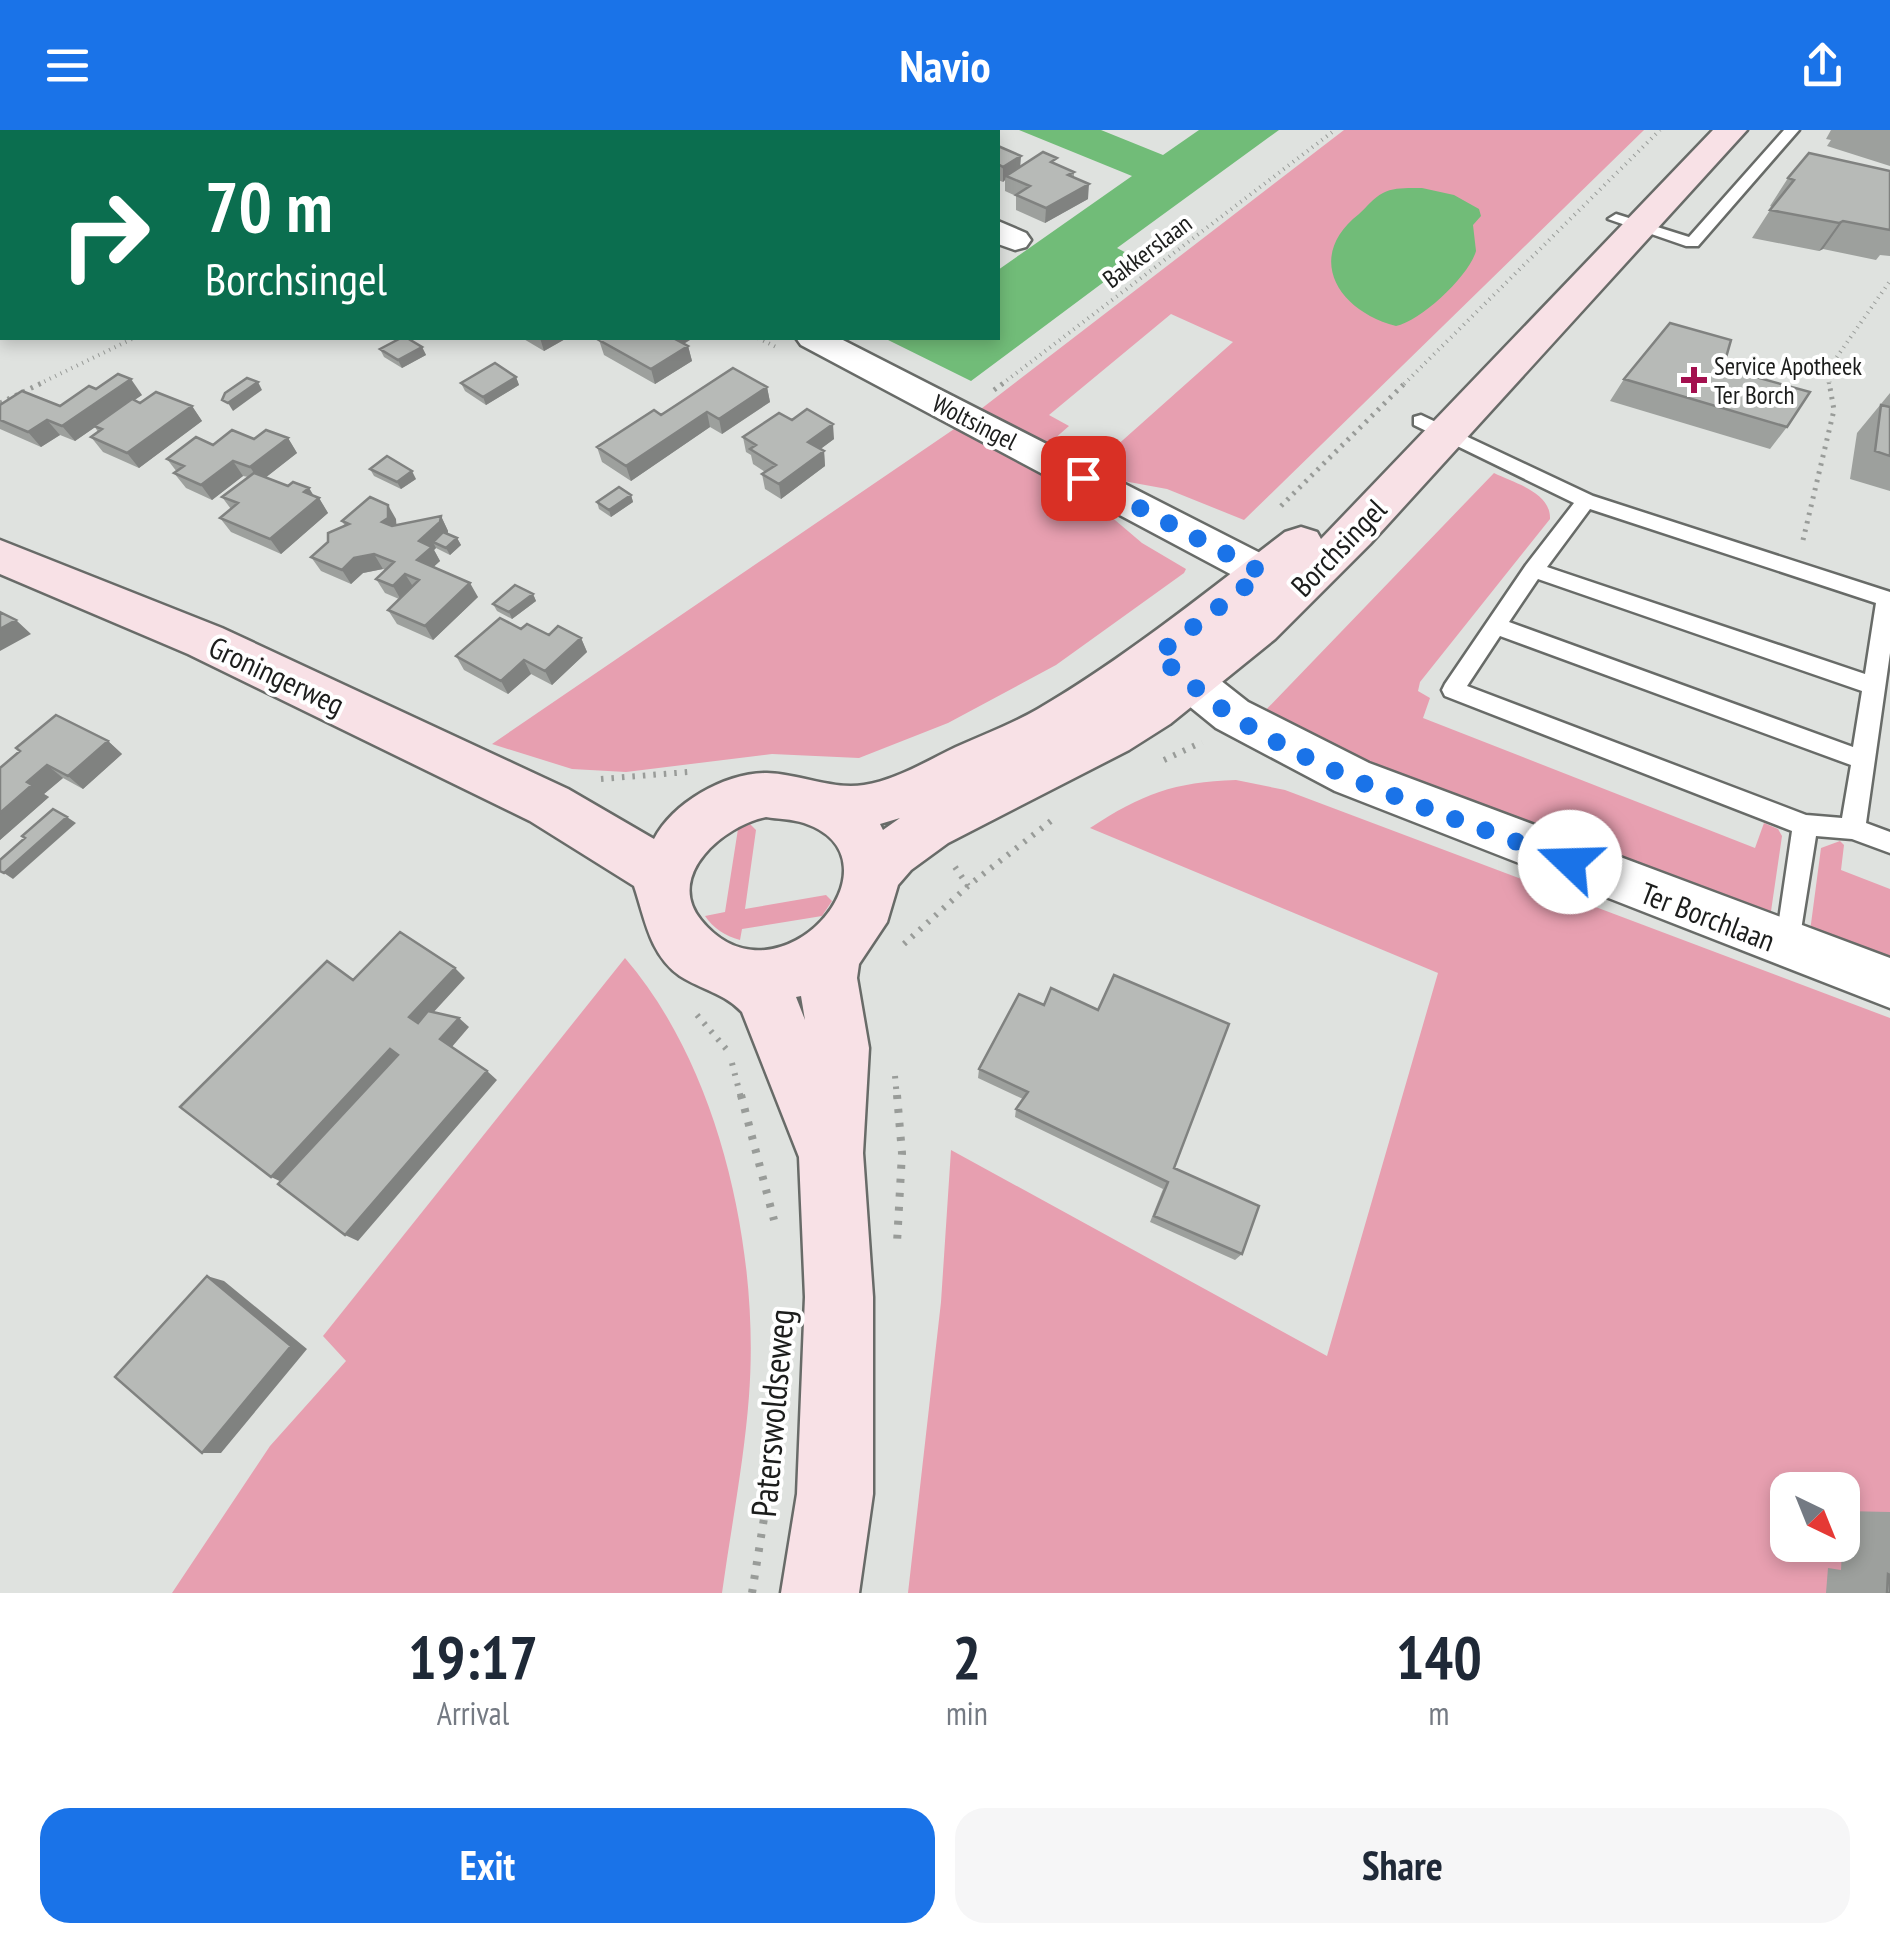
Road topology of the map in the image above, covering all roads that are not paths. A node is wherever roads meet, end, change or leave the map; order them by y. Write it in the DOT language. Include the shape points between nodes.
graph roads {
  1 [pos="1701,130"];
  2 [pos="1731,130"];
  3 [pos="1792,130"];
  4 [pos="1628,223"];
  5 [pos="818,340"];
  6 [pos="1434,427"];
  7 [pos="1586,501"];
  8 [pos="0,556"];
  9 [pos="1533,570"];
  10 [pos="1280,582"];
  11 [pos="1496,626"];
  12 [pos="1173,668"];
  13 [pos="1874,686"];
  14 [pos="1864,760"];
  15 [pos="549,805"];
  16 [pos="831,808"];
  17 [pos="702,820"];
  18 [pos="1805,825"];
  19 [pos="1853,829"];
  20 [pos="1890,843"];
  21 [pos="873,875"];
  22 [pos="665,880"];
  23 [pos="1788,947"];
  24 [pos="831,952"];
  25 [pos="744,974"];
  26 [pos="1890,983"];
  27 [pos="830,1153"];
  28 [pos="820,1593"];
  1 -- 4 [label="main road, Borchsingel"];
  2 -- 4 [label="main road, Borchsingel"];
  3 -- 4 [label="lane" via="1692,244"];
  4 -- 6 [label="main road, Borchsingel"];
  5 -- 10 [label="street, Woltsingel"];
  6 -- 7 [label="lane"];
  6 -- 10 [label="main road, Borchsingel"];
  7 -- 9 [label="lane"];
  7 -- 13 [label="lane" via="1887,599"];
  8 -- 15 [label="main road, Groningerweg" via="205,641"];
  9 -- 11 [label="lane"];
  9 -- 13 [label="lane"];
  10 -- 12 [label="main road, Borchsingel" via="1258,627"];
  11 -- 14 [label="lane"];
  11 -- 18 [label="lane" via="1453,690"];
  12 -- 16 [label="main road, Borchsingel" via="907,794"];
  12 -- 21 [label="main road, Borchsingel" via="1110,736 929,828"];
  12 -- 23 [label="street, Ter Borchlaan" via="1232,715 1352,777"];
  13 -- 14 [label="lane"];
  14 -- 19 [label="lane"];
  15 -- 17 [label="main road, Groningerweg"];
  15 -- 22 [label="main road, Groningerweg" via="648,863"];
  16 -- 17 [label="main road" via="812,799 766,795"];
  16 -- 21 [label="main road" via="862,836"];
  17 -- 22 [label="main road" via="673,854"];
  18 -- 19 [label="lane"];
  18 -- 23 [label="lane"];
  19 -- 20 [label="lane"];
  21 -- 24 [label="main road" via="862,916"];
  22 -- 25 [label="main road" via="667,916 677,936 710,964"];
  23 -- 26 [label="street, Ter Borchlaan"];
  24 -- 25 [label="main road" via="784,973"];
  24 -- 27 [label="main road, Paterswoldseweg" via="828,978 839,1048"];
  25 -- 27 [label="main road, Paterswoldseweg" via="766,996"];
  27 -- 28 [label="main road, Paterswoldseweg" via="839,1297 836,1454"];
}
